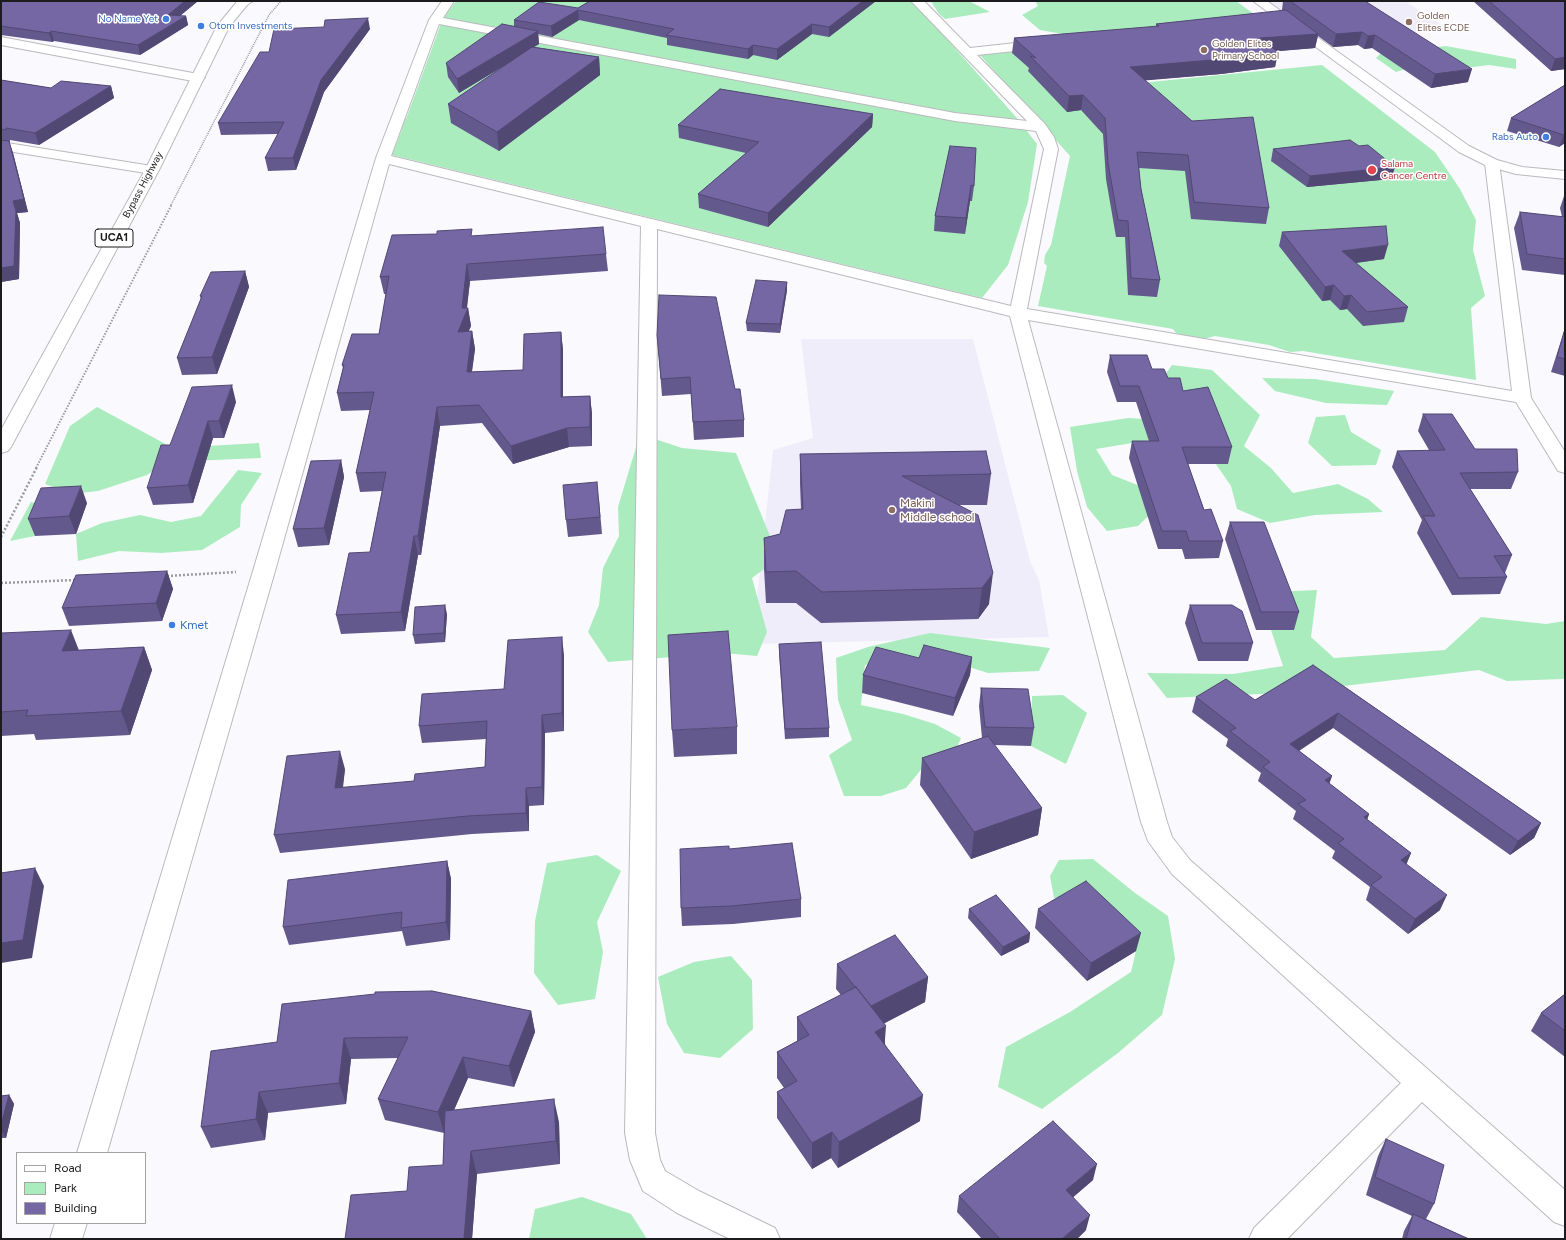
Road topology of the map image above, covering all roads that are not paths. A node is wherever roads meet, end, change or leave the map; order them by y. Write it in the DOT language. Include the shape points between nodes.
graph roads {
  1 [pos="448,1"];
  2 [pos="917,1"];
  3 [pos="1260,1"];
  4 [pos="244,2"];
  5 [pos="221,7"];
  6 [pos="1284,19"];
  7 [pos="435,20"];
  8 [pos="1268,20"];
  9 [pos="223,26"];
  10 [pos="1,41"];
  11 [pos="1054,43"];
  12 [pos="966,52"];
  13 [pos="198,78"];
  14 [pos="1040,127"];
  15 [pos="1,146"];
  16 [pos="383,158"];
  17 [pos="1492,163"];
  18 [pos="152,170"];
  19 [pos="1565,175"];
  20 [pos="649,224"];
  21 [pos="1018,313"];
  22 [pos="1522,398"];
  23 [pos="1,447"];
  24 [pos="1565,467"];
  25 [pos="1422,1082"];
  26 [pos="92,1152"];
  27 [pos="1565,1212"];
  28 [pos="71,1224"];
  29 [pos="66,1239"];
  30 [pos="764,1239"];
  31 [pos="1266,1239"];
  1 -- 7 [label="street"];
  2 -- 12 [label="street"];
  3 -- 6 [label="street"];
  4 -- 9 [label="street, Bypass Highway / UCA1"];
  5 -- 9 [label="street"];
  6 -- 8 [label="street"];
  6 -- 17 [label="street" via="1464,149"];
  7 -- 14 [label="street" via="955,117"];
  7 -- 16 [label="street"];
  9 -- 13 [label="street, Bypass Highway / UCA1"];
  10 -- 13 [label="street"];
  11 -- 12 [label="street"];
  12 -- 14 [label="street"];
  13 -- 18 [label="street, Bypass Highway / UCA1"];
  14 -- 21 [label="street" via="1051,149"];
  15 -- 18 [label="street"];
  16 -- 20 [label="street"];
  16 -- 26 [label="street"];
  17 -- 19 [label="street" via="1521,171"];
  17 -- 22 [label="street"];
  18 -- 23 [label="street, Bypass Highway / UCA1"];
  20 -- 21 [label="street"];
  20 -- 30 [label="street" via="640,1133 645,1160 654,1181 688,1202"];
  21 -- 22 [label="street"];
  21 -- 25 [label="street" via="1161,841 1181,867"];
  22 -- 24 [label="street"];
  25 -- 27 [label="street"];
  25 -- 31 [label="street"];
  28 -- 29 [label="street"];
}
